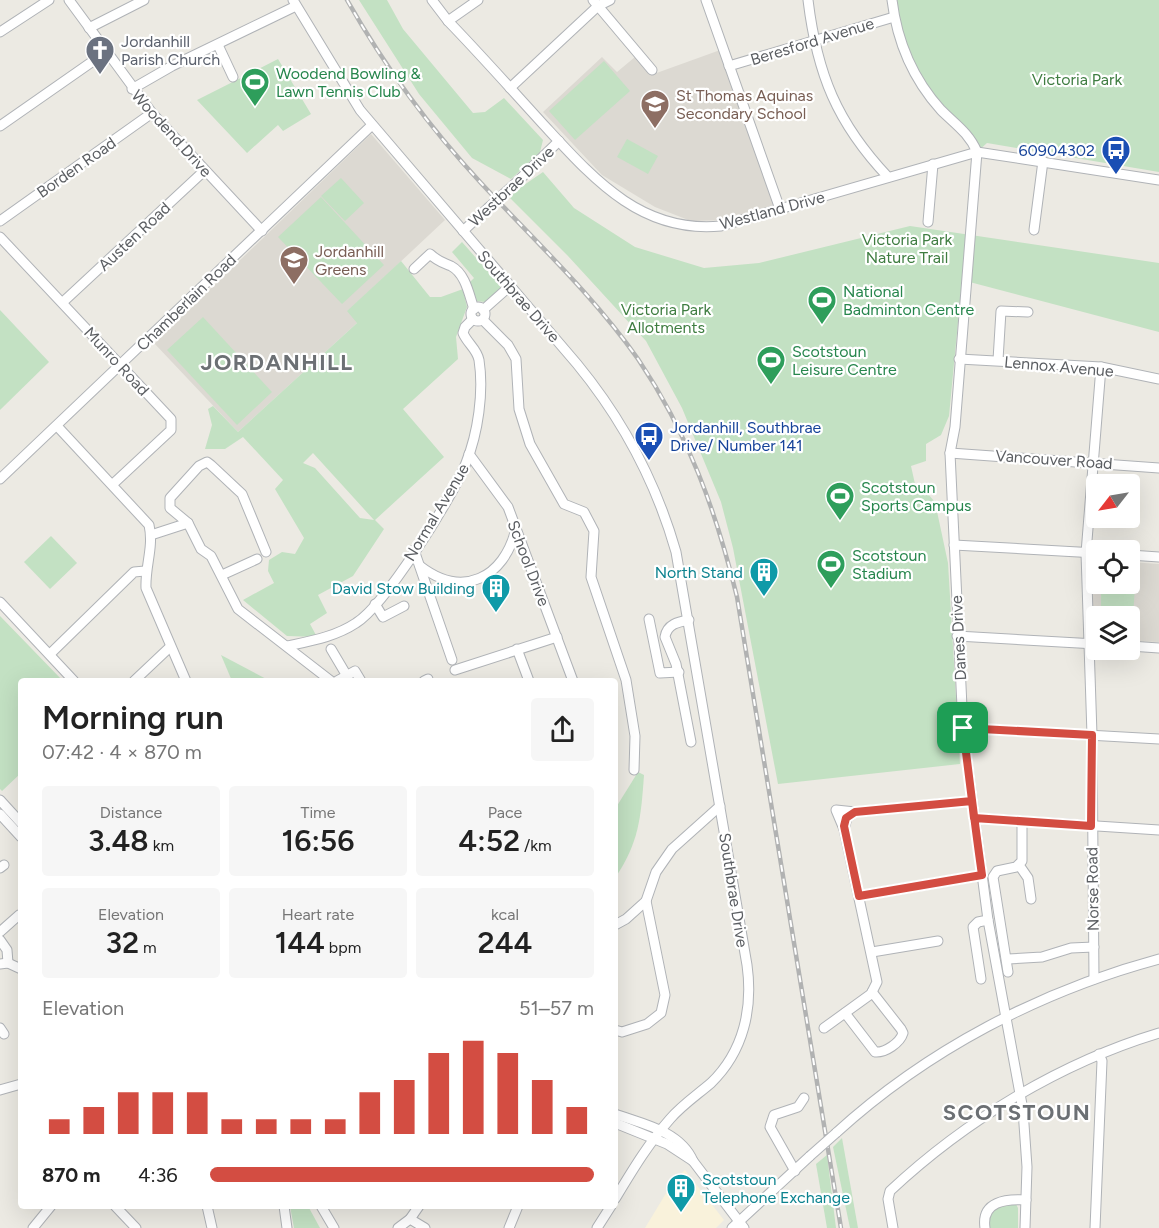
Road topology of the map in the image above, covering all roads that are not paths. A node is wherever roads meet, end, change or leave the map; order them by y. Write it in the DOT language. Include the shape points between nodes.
graph roads {
  1 [pos="49,0"];
  2 [pos="69,0"];
  3 [pos="144,0"];
  4 [pos="432,0"];
  5 [pos="478,0"];
  6 [pos="610,0"];
  7 [pos="706,0"];
  8 [pos="808,0"];
  9 [pos="892,0"];
  10 [pos="294,3"];
  11 [pos="596,3"];
  12 [pos="894,16"];
  13 [pos="448,21"];
  14 [pos="89,28"];
  15 [pos="0,32"];
  16 [pos="813,41"];
  17 [pos="218,45"];
  18 [pos="106,52"];
  19 [pos="729,66"];
  20 [pos="652,70"];
  21 [pos="233,77"];
  22 [pos="510,88"];
  23 [pos="132,89"];
  24 [pos="152,113"];
  25 [pos="372,125"];
  26 [pos="0,126"];
  27 [pos="559,141"];
  28 [pos="977,152"];
  29 [pos="1043,161"];
  30 [pos="933,164"];
  31 [pos="204,171"];
  32 [pos="888,177"];
  33 [pos="1159,180"];
  34 [pos="780,209"];
  35 [pos="0,221"];
  36 [pos="928,222"];
  37 [pos="1034,230"];
  38 [pos="262,231"];
  39 [pos="463,231"];
  40 [pos="0,237"];
  41 [pos="414,269"];
  42 [pos="510,286"];
  43 [pos="63,302"];
  44 [pos="1028,312"];
  45 [pos="478,314"];
  46 [pos="959,359"];
  47 [pos="998,360"];
  48 [pos="121,365"];
  49 [pos="1101,367"];
  50 [pos="1159,379"];
  51 [pos="57,426"];
  52 [pos="950,453"];
  53 [pos="470,454"];
  54 [pos="1093,462"];
  55 [pos="1159,468"];
  56 [pos="0,479"];
  57 [pos="113,484"];
  58 [pos="188,523"];
  59 [pos="516,529"];
  60 [pos="151,535"];
  61 [pos="1087,540"];
  62 [pos="954,545"];
  63 [pos="414,550"];
  64 [pos="266,552"];
  65 [pos="1086,553"];
  66 [pos="1140,556"];
  67 [pos="1159,557"];
  68 [pos="257,559"];
  69 [pos="420,566"];
  70 [pos="145,571"];
  71 [pos="222,575"];
  72 [pos="0,602"];
  73 [pos="375,604"];
  74 [pos="404,606"];
  75 [pos="649,619"];
  76 [pos="689,620"];
  77 [pos="957,636"];
  78 [pos="557,637"];
  79 [pos="1086,644"];
  80 [pos="287,646"];
  81 [pos="170,647"];
  82 [pos="1140,647"];
  83 [pos="1159,648"];
  84 [pos="331,649"];
  85 [pos="517,649"];
  86 [pos="50,654"];
  87 [pos="452,660"];
  88 [pos="1093,660"];
  89 [pos="454,670"];
  90 [pos="679,672"];
  91 [pos="347,676"];
  92 [pos="71,678"];
  93 [pos="137,678"];
  94 [pos="185,678"];
  95 [pos="327,678"];
  96 [pos="343,678"];
  97 [pos="358,678"];
  98 [pos="529,678"];
  99 [pos="572,678"];
  100 [pos="963,728"];
  101 [pos="1092,735"];
  102 [pos="1159,739"];
  103 [pos="691,742"];
  104 [pos="634,770"];
  105 [pos="0,800"];
  106 [pos="972,801"];
  107 [pos="720,806"];
  108 [pos="0,814"];
  109 [pos="974,818"];
  110 [pos="1022,821"];
  111 [pos="1091,826"];
  112 [pos="18,827"];
  113 [pos="18,828"];
  114 [pos="1159,830"];
  115 [pos="1019,865"];
  116 [pos="982,875"];
  117 [pos="859,896"];
  118 [pos="1031,899"];
  119 [pos="646,901"];
  120 [pos="18,916"];
  121 [pos="988,920"];
  122 [pos="618,923"];
  123 [pos="0,932"];
  124 [pos="0,940"];
  125 [pos="938,941"];
  126 [pos="1094,947"];
  127 [pos="872,952"];
  128 [pos="1008,958"];
  129 [pos="1159,959"];
  130 [pos="978,961"];
  131 [pos="4,963"];
  132 [pos="967,963"];
  133 [pos="1008,972"];
  134 [pos="981,979"];
  135 [pos="1094,979"];
  136 [pos="873,992"];
  137 [pos="844,1013"];
  138 [pos="1006,1017"];
  139 [pos="824,1028"];
  140 [pos="618,1031"];
  141 [pos="1159,1033"];
  142 [pos="1099,1054"];
  143 [pos="18,1085"];
  144 [pos="0,1090"];
  145 [pos="1021,1094"];
  146 [pos="804,1098"];
  147 [pos="618,1115"];
  148 [pos="618,1124"];
  149 [pos="657,1134"];
  150 [pos="795,1171"];
  151 [pos="618,1194"];
  152 [pos="1026,1200"];
  153 [pos="49,1209"];
  154 [pos="118,1209"];
  155 [pos="208,1209"];
  156 [pos="284,1209"];
  157 [pos="318,1209"];
  158 [pos="323,1209"];
  159 [pos="417,1209"];
  160 [pos="517,1209"];
  161 [pos="608,1209"];
  162 [pos="410,1219"];
  163 [pos="738,1226"];
  164 [pos="36,1227"];
  165 [pos="136,1228"];
  166 [pos="212,1228"];
  167 [pos="287,1228"];
  168 [pos="328,1228"];
  169 [pos="334,1228"];
  170 [pos="399,1228"];
  171 [pos="425,1228"];
  172 [pos="509,1228"];
  173 [pos="597,1228"];
  174 [pos="893,1228"];
  175 [pos="985,1228"];
  176 [pos="1025,1228"];
  177 [pos="1095,1228"];
  1 -- 15 [label="street"];
  2 -- 14 [label="street, Woodend Drive"];
  3 -- 14 [label="street"];
  4 -- 13 [label="street, Westland Drive"];
  5 -- 13 [label="street"];
  6 -- 11 [label="street"];
  7 -- 19 [label="street"];
  8 -- 16 [label="street"];
  9 -- 12 [label="street"];
  10 -- 17 [label="street"];
  10 -- 25 [label="street, Southbrae Drive"];
  11 -- 20 [label="street"];
  11 -- 22 [label="street"];
  12 -- 16 [label="street, Beresford Avenue"];
  12 -- 28 [label="street" via="913,71 942,111 971,137"];
  13 -- 22 [label="street, Westland Drive"];
  14 -- 18 [label="street, Woodend Drive"];
  16 -- 19 [label="street, Beresford Avenue"];
  16 -- 32 [label="street" via="820,69 843,119"];
  17 -- 21 [label="street"];
  17 -- 23 [label="street"];
  18 -- 23 [label="street, Woodend Drive"];
  18 -- 26 [label="street"];
  19 -- 34 [label="street"];
  22 -- 27 [label="street, Westland Drive"];
  23 -- 24 [label="street, Woodend Drive"];
  24 -- 31 [label="street, Woodend Drive"];
  24 -- 35 [label="street, Borden Road"];
  25 -- 38 [label="street, Chamberlain Road"];
  25 -- 39 [label="street, Southbrae Drive"];
  27 -- 34 [label="street, Westland Drive" via="610,192 632,206 679,224 721,226"];
  27 -- 39 [label="street, Westbrae Drive, bridge"];
  28 -- 29 [label="street, Westland Drive"];
  28 -- 30 [label="street, Westland Drive"];
  28 -- 46 [label="street, Danes Drive"];
  29 -- 33 [label="street, Westland Drive"];
  29 -- 37 [label="street"];
  30 -- 32 [label="street, Westland Drive"];
  30 -- 36 [label="street"];
  31 -- 38 [label="street, Woodend Drive"];
  31 -- 43 [label="street, Austen Road"];
  32 -- 34 [label="street, Westland Drive"];
  38 -- 48 [label="street, Chamberlain Road"];
  39 -- 42 [label="street, Southbrae Drive"];
  40 -- 43 [label="street, Munro Road"];
  41 -- 45 [label="street, Normal Avenue" via="430,254 453,267 464,280"];
  42 -- 45 [label="street"];
  42 -- 76 [label="street, Southbrae Drive" via="593,384 631,440 666,519"];
  43 -- 48 [label="street, Munro Road"];
  44 -- 47 [label="street" via="1001,311"];
  45 -- 53 [label="street, Normal Avenue" via="463,333 479,363 479,402"];
  45 -- 104 [label="street" via="516,359 519,409 530,444 564,504 584,512 594,531 591,578 626,680 635,736"];
  46 -- 47 [label="street, Lennox Avenue"];
  46 -- 52 [label="street, Danes Drive"];
  47 -- 49 [label="street, Lennox Avenue"];
  48 -- 51 [label="street, Chamberlain Road"];
  48 -- 57 [label="street, Munro Road" via="171,419 172,425"];
  49 -- 50 [label="street, Lennox Avenue"];
  49 -- 54 [label="street, Norse Road"];
  51 -- 56 [label="street, Chamberlain Road"];
  51 -- 57 [label="street"];
  52 -- 54 [label="street, Vancouver Road"];
  52 -- 62 [label="street, Danes Drive"];
  53 -- 59 [label="street, School Drive" via="508,507"];
  53 -- 63 [label="street, Normal Avenue"];
  54 -- 55 [label="street, Vancouver Road"];
  54 -- 61 [label="street, Norse Road"];
  57 -- 60 [label="street" via="144,516"];
  58 -- 60 [label="street"];
  58 -- 64 [label="street" via="170,508 169,501 207,462 242,494"];
  58 -- 71 [label="street" via="201,549 216,562"];
  59 -- 69 [label="street" via="507,556 474,581 443,580"];
  59 -- 78 [label="street, School Drive"];
  60 -- 70 [label="street"];
  62 -- 65 [label="street"];
  62 -- 77 [label="street, Danes Drive"];
  63 -- 69 [label="street"];
  63 -- 73 [label="street, Normal Avenue"];
  66 -- 67 [label="street"];
  68 -- 71 [label="street"];
  69 -- 87 [label="street"];
  70 -- 81 [label="street" via="146,588"];
  70 -- 86 [label="street" via="134,572"];
  71 -- 80 [label="street" via="238,609"];
  72 -- 86 [label="street"];
  73 -- 74 [label="street" via="383,617"];
  73 -- 80 [label="street, Normal Avenue" via="355,624 330,636"];
  75 -- 90 [label="street" via="660,674"];
  76 -- 90 [label="street" via="666,632"];
  76 -- 107 [label="street, Southbrae Drive"];
  77 -- 79 [label="street"];
  77 -- 100 [label="street, Danes Drive"];
  78 -- 85 [label="street"];
  78 -- 99 [label="street, School Drive"];
  80 -- 95 [label="street"];
  81 -- 93 [label="street"];
  81 -- 94 [label="street"];
  82 -- 83 [label="street"];
  84 -- 91 [label="street"];
  85 -- 89 [label="street"];
  85 -- 98 [label="street"];
  86 -- 92 [label="street"];
  88 -- 101 [label="street, Norse Road"];
  90 -- 103 [label="street"];
  91 -- 96 [label="street"];
  91 -- 97 [label="street" via="355,672"];
  100 -- 101 [label="street"];
  100 -- 106 [label="street, Danes Drive"];
  101 -- 102 [label="street"];
  101 -- 111 [label="street, Norse Road"];
  105 -- 112 [label="street"];
  106 -- 109 [label="street, Danes Drive"];
  106 -- 117 [label="street" via="855,812 846,818 844,829"];
  107 -- 119 [label="street" via="672,849 656,872"];
  107 -- 149 [label="street, Southbrae Drive" via="749,983 748,1011 741,1037 725,1066"];
  108 -- 113 [label="street"];
  109 -- 110 [label="street"];
  109 -- 116 [label="street, Danes Drive"];
  110 -- 111 [label="street"];
  110 -- 115 [label="street" via="1024,856"];
  111 -- 114 [label="street"];
  111 -- 126 [label="street, Norse Road"];
  115 -- 118 [label="street" via="1028,878"];
  115 -- 128 [label="street" via="997,871 993,877"];
  116 -- 117 [label="street"];
  116 -- 121 [label="street, Danes Drive"];
  117 -- 127 [label="street"];
  119 -- 122 [label="street"];
  119 -- 140 [label="street" via="665,995 661,1013 647,1024"];
  120 -- 123 [label="street"];
  121 -- 130 [label="street" via="972,927"];
  121 -- 138 [label="street, Danes Drive"];
  124 -- 131 [label="street" via="7,950"];
  125 -- 127 [label="street"];
  126 -- 128 [label="street" via="1071,948 1042,957"];
  126 -- 135 [label="street, Norse Road"];
  127 -- 136 [label="street" via="877,980"];
  128 -- 133 [label="street"];
  129 -- 135 [label="street"];
  130 -- 132 [label="street"];
  130 -- 134 [label="street"];
  135 -- 138 [label="street"];
  136 -- 137 [label="street"];
  136 -- 137 [label="street" via="903,1034 884,1052 875,1052"];
  137 -- 139 [label="street"];
  138 -- 145 [label="street, Danes Drive"];
  138 -- 150 [label="street, bridge" via="912,1072"];
  141 -- 142 [label="street"];
  142 -- 145 [label="street"];
  142 -- 177 [label="street" via="1102,1061"];
  143 -- 144 [label="street"];
  145 -- 152 [label="street, Danes Drive"];
  145 -- 174 [label="street" via="890,1191"];
  146 -- 150 [label="street" via="798,1107 774,1115 770,1128"];
  147 -- 149 [label="street"];
  148 -- 149 [label="street"];
  149 -- 151 [label="street, Southbrae Drive"];
  149 -- 163 [label="street" via="687,1148"];
  150 -- 163 [label="street"];
  152 -- 175 [label="street" via="1005,1199 994,1204 987,1212"];
  152 -- 176 [label="street, Danes Drive"];
  153 -- 164 [label="street"];
  154 -- 165 [label="street"];
  155 -- 166 [label="street"];
  156 -- 167 [label="street"];
  157 -- 168 [label="street"];
  158 -- 169 [label="street"];
  159 -- 162 [label="street"];
  160 -- 172 [label="street"];
  161 -- 173 [label="street"];
  162 -- 170 [label="street"];
  162 -- 171 [label="street"];
}
